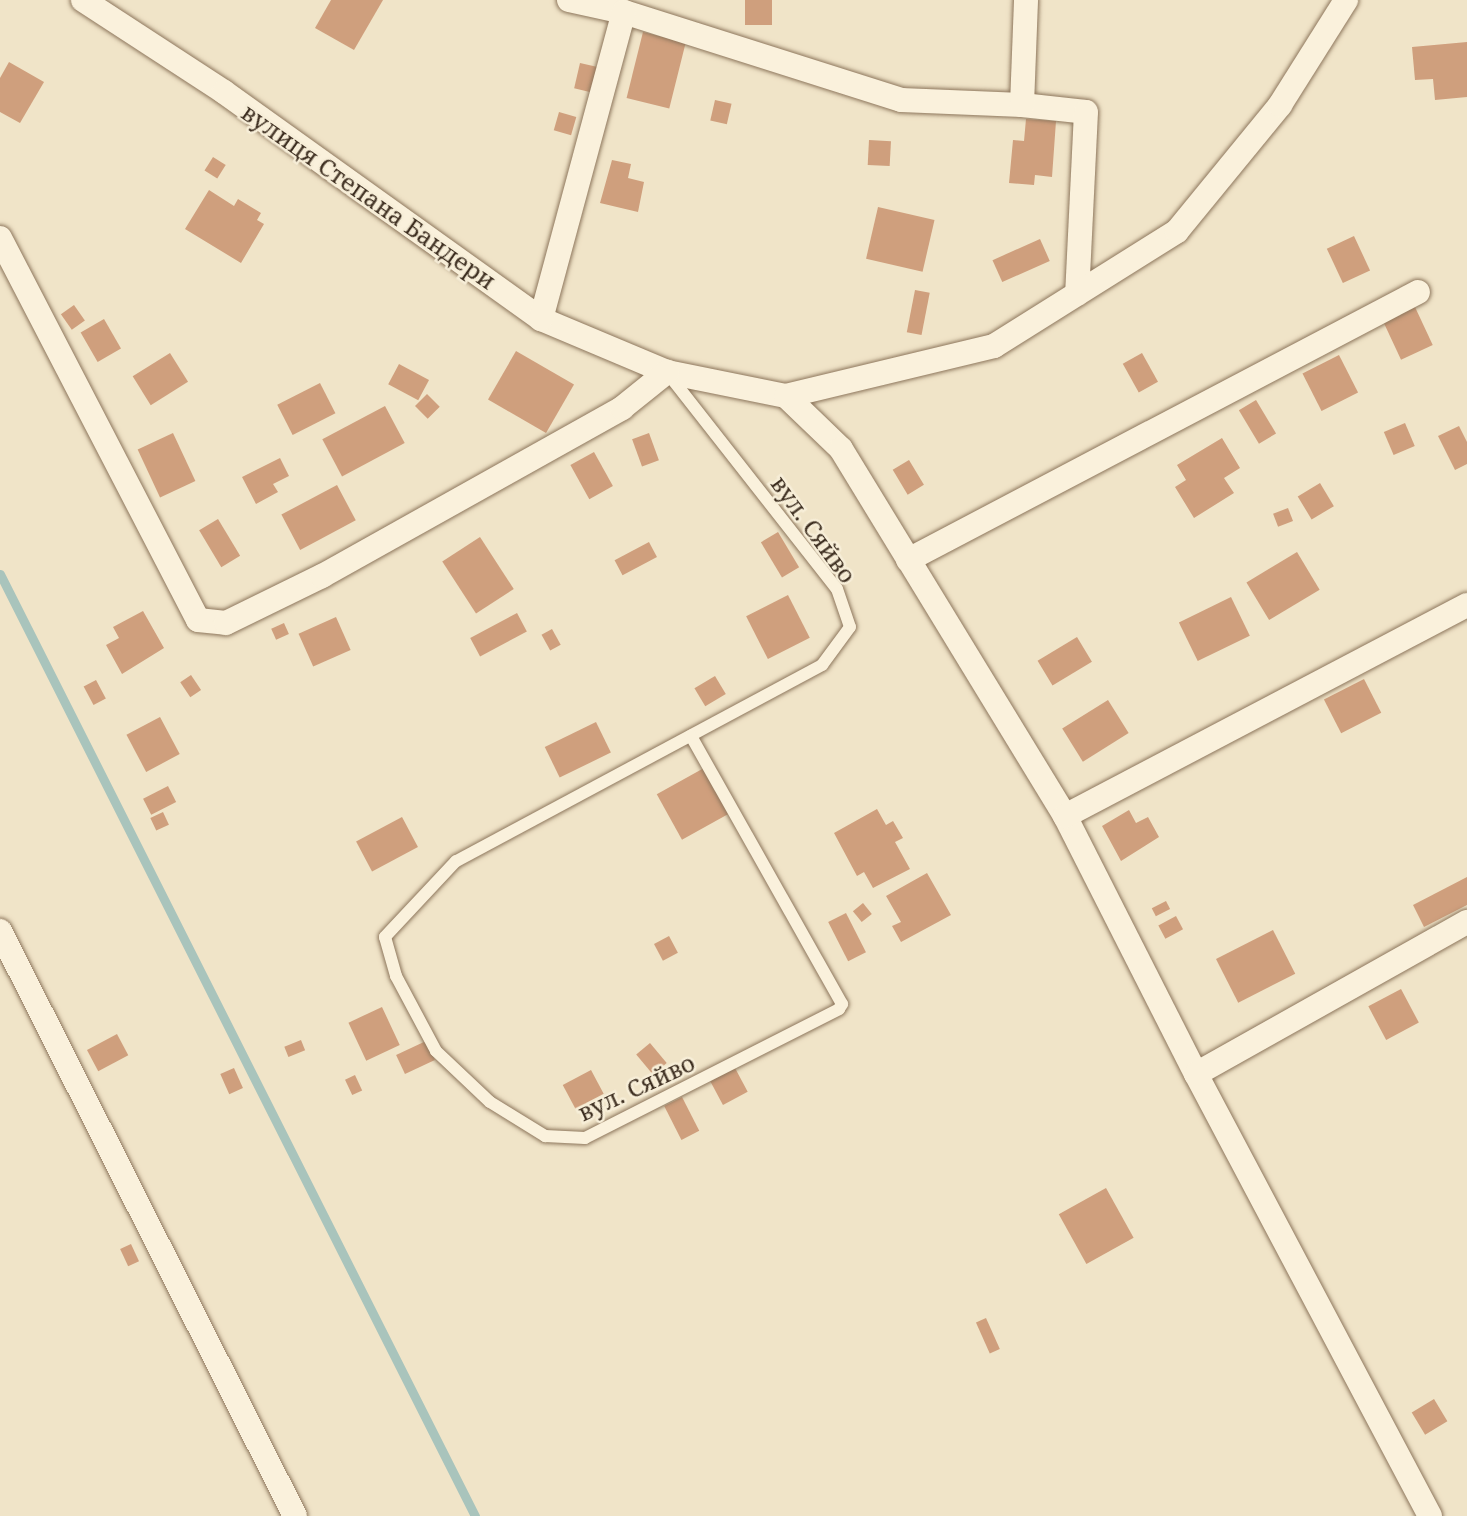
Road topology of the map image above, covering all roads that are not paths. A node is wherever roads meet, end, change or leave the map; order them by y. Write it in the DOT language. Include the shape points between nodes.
graph roads {
  1 [pos="83,0"];
  2 [pos="569,0"];
  3 [pos="1026,0"];
  4 [pos="1346,0"];
  5 [pos="624,12"];
  6 [pos="1022,105"];
  7 [pos="0,238"];
  8 [pos="1418,292"];
  9 [pos="1077,294"];
  10 [pos="541,319"];
  11 [pos="667,372"];
  12 [pos="786,397"];
  13 [pos="908,560"];
  14 [pos="1467,605"];
  15 [pos="691,736"];
  16 [pos="1065,816"];
  17 [pos="1467,922"];
  18 [pos="0,931"];
  19 [pos="1196,1074"];
  20 [pos="295,1516"];
  21 [pos="1430,1516"];
  1 -- 10 [label="street, вулиця Степана Бандери" via="224,92"];
  2 -- 5 [label="street"];
  3 -- 6 [label="street"];
  4 -- 9 [label="street" via="1280,105 1177,231"];
  5 -- 6 [label="street" via="901,100"];
  5 -- 10 [label="street"];
  6 -- 9 [label="street" via="1086,112"];
  7 -- 11 [label="street" via="198,620 226,622 321,576 622,408"];
  8 -- 13 [label="street"];
  9 -- 12 [label="street" via="994,346"];
  10 -- 11 [label="street, вулиця Степана Бандери"];
  11 -- 12 [label="street, вулиця Степана Бандери"];
  11 -- 15 [label="lane, вул. Сяйво" via="837,589 850,627 822,665"];
  12 -- 13 [label="street" via="841,449"];
  13 -- 16 [label="street"];
  14 -- 16 [label="street"];
  15 -- 15 [label="lane, вул. Сяйво" via="456,861 385,937 396,976 436,1051 490,1102 545,1136 586,1138 839,1009 842,1003"];
  16 -- 19 [label="street"];
  17 -- 19 [label="street"];
  18 -- 20 [label="street"];
  19 -- 21 [label="street"];
}
